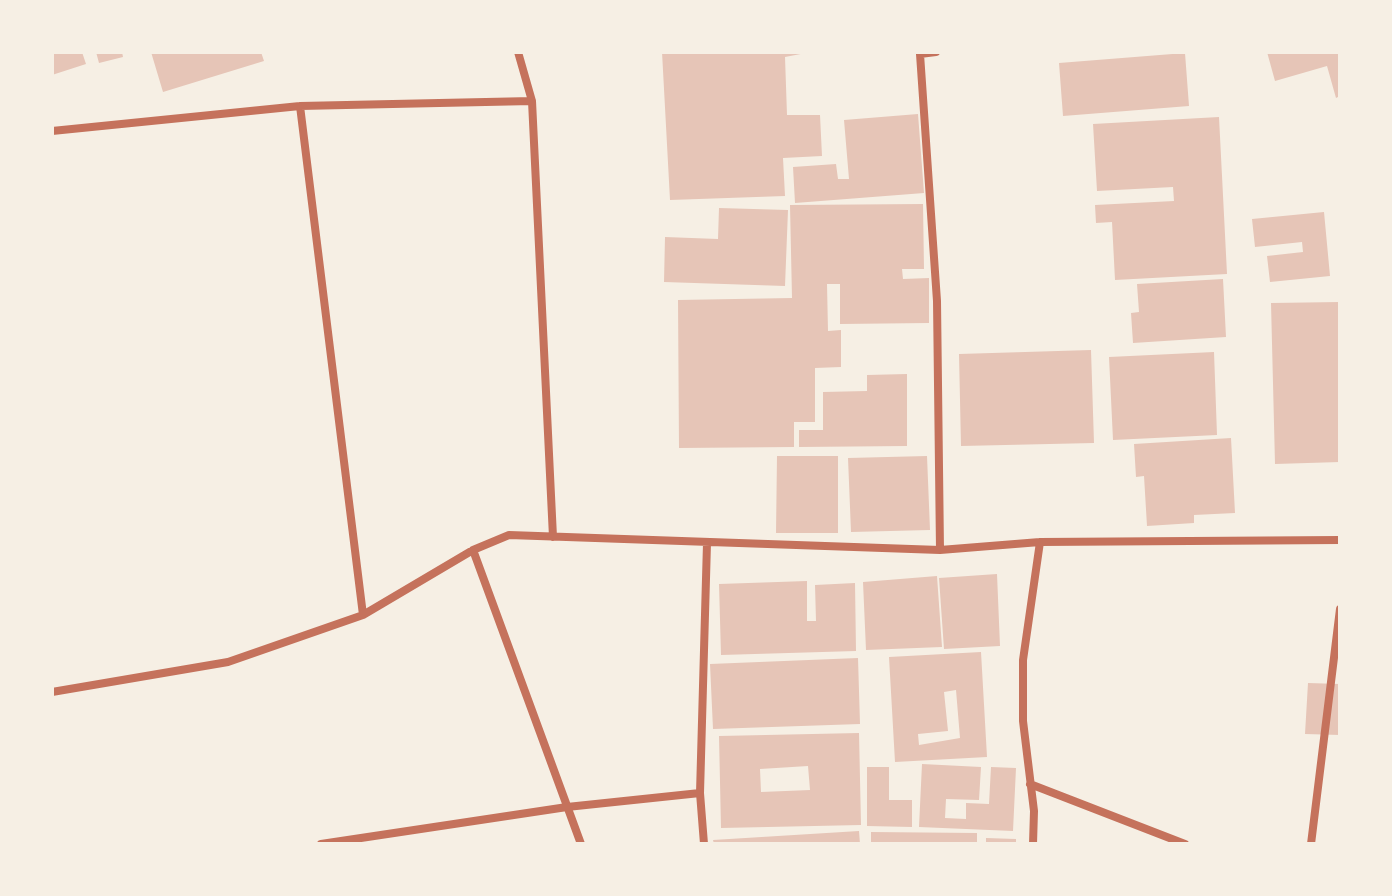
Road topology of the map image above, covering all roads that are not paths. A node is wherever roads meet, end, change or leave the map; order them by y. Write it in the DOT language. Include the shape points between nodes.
graph roads {
  1 [pos="518,52"];
  2 [pos="936,52"];
  3 [pos="532,101"];
  4 [pos="300,106"];
  5 [pos="52,131"];
  6 [pos="553,537"];
  7 [pos="1340,540"];
  8 [pos="1040,542"];
  9 [pos="707,543"];
  10 [pos="473,550"];
  11 [pos="940,550"];
  12 [pos="1340,609"];
  13 [pos="363,615"];
  14 [pos="52,692"];
  15 [pos="1030,784"];
  16 [pos="700,793"];
  17 [pos="567,807"];
  18 [pos="321,844"];
  19 [pos="581,844"];
  20 [pos="704,844"];
  21 [pos="1033,844"];
  22 [pos="1185,844"];
  23 [pos="1311,844"];
  1 -- 3 [label="street"];
  2 -- 11 [label="street" via="920,54 937,301"];
  3 -- 4 [label="street"];
  3 -- 6 [label="street"];
  4 -- 5 [label="street"];
  4 -- 13 [label="street"];
  6 -- 9 [label="street"];
  6 -- 10 [label="street" via="509,535"];
  7 -- 8 [label="street"];
  8 -- 11 [label="street"];
  8 -- 15 [label="street" via="1023,660"];
  9 -- 11 [label="street"];
  9 -- 16 [label="street"];
  10 -- 13 [label="street"];
  10 -- 17 [label="street"];
  12 -- 23 [label="street"];
  13 -- 14 [label="street" via="228,662"];
  15 -- 21 [label="street"];
  15 -- 22 [label="street"];
  16 -- 17 [label="street"];
  16 -- 20 [label="street"];
  17 -- 18 [label="street"];
  17 -- 19 [label="street"];
}
